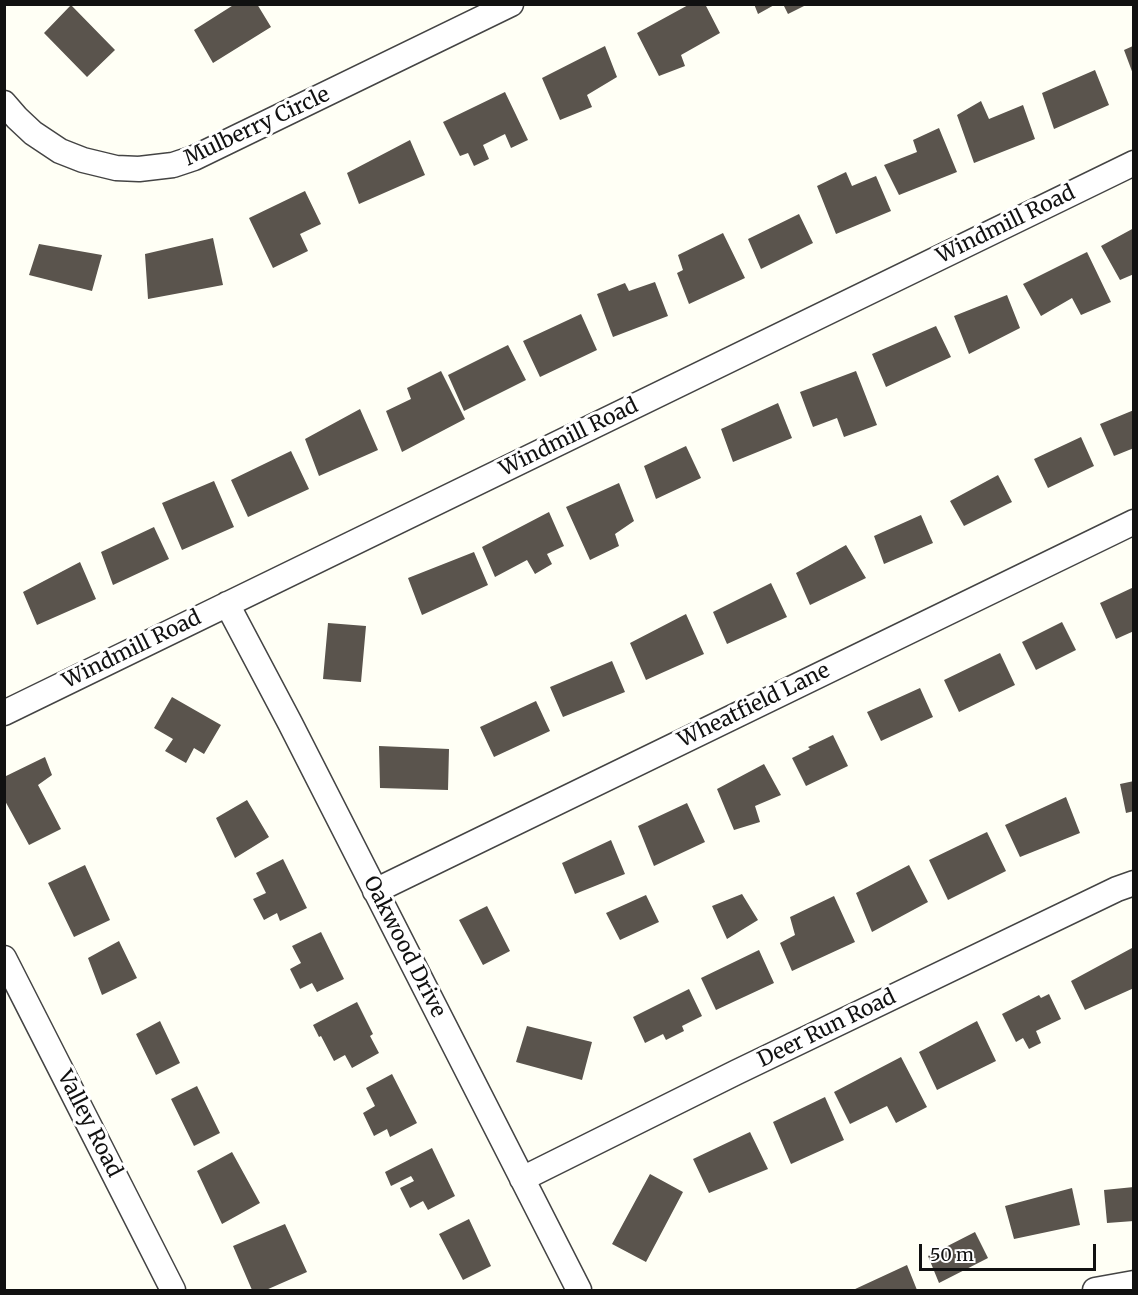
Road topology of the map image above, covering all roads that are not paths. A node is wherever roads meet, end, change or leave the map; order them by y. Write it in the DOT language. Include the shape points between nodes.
graph roads {
  1 [pos="511,4"];
  2 [pos="4,103"];
  3 [pos="1134,162"];
  4 [pos="1134,522"];
  5 [pos="227,604"];
  6 [pos="4,713"];
  7 [pos="1134,883"];
  8 [pos="375,891"];
  9 [pos="4,958"];
  10 [pos="522,1179"];
  11 [pos="1134,1283"];
  12 [pos="173,1290"];
  13 [pos="579,1290"];
  14 [pos="1095,1290"];
  1 -- 2 [label="street, Mulberry Circle" via="205,153 172,165 116,168 83,160 60,151 33,133"];
  3 -- 5 [label="street, Windmill Road"];
  4 -- 8 [label="street, Wheatfield Lane"];
  5 -- 6 [label="street, Windmill Road"];
  5 -- 8 [label="street, Oakwood Drive"];
  7 -- 10 [label="street, Deer Run Road" via="736,1072"];
  8 -- 10 [label="street, Oakwood Drive"];
  9 -- 12 [label="street, Valley Road"];
  10 -- 13 [label="street, Oakwood Drive"];
  11 -- 14 [label="street"];
}
